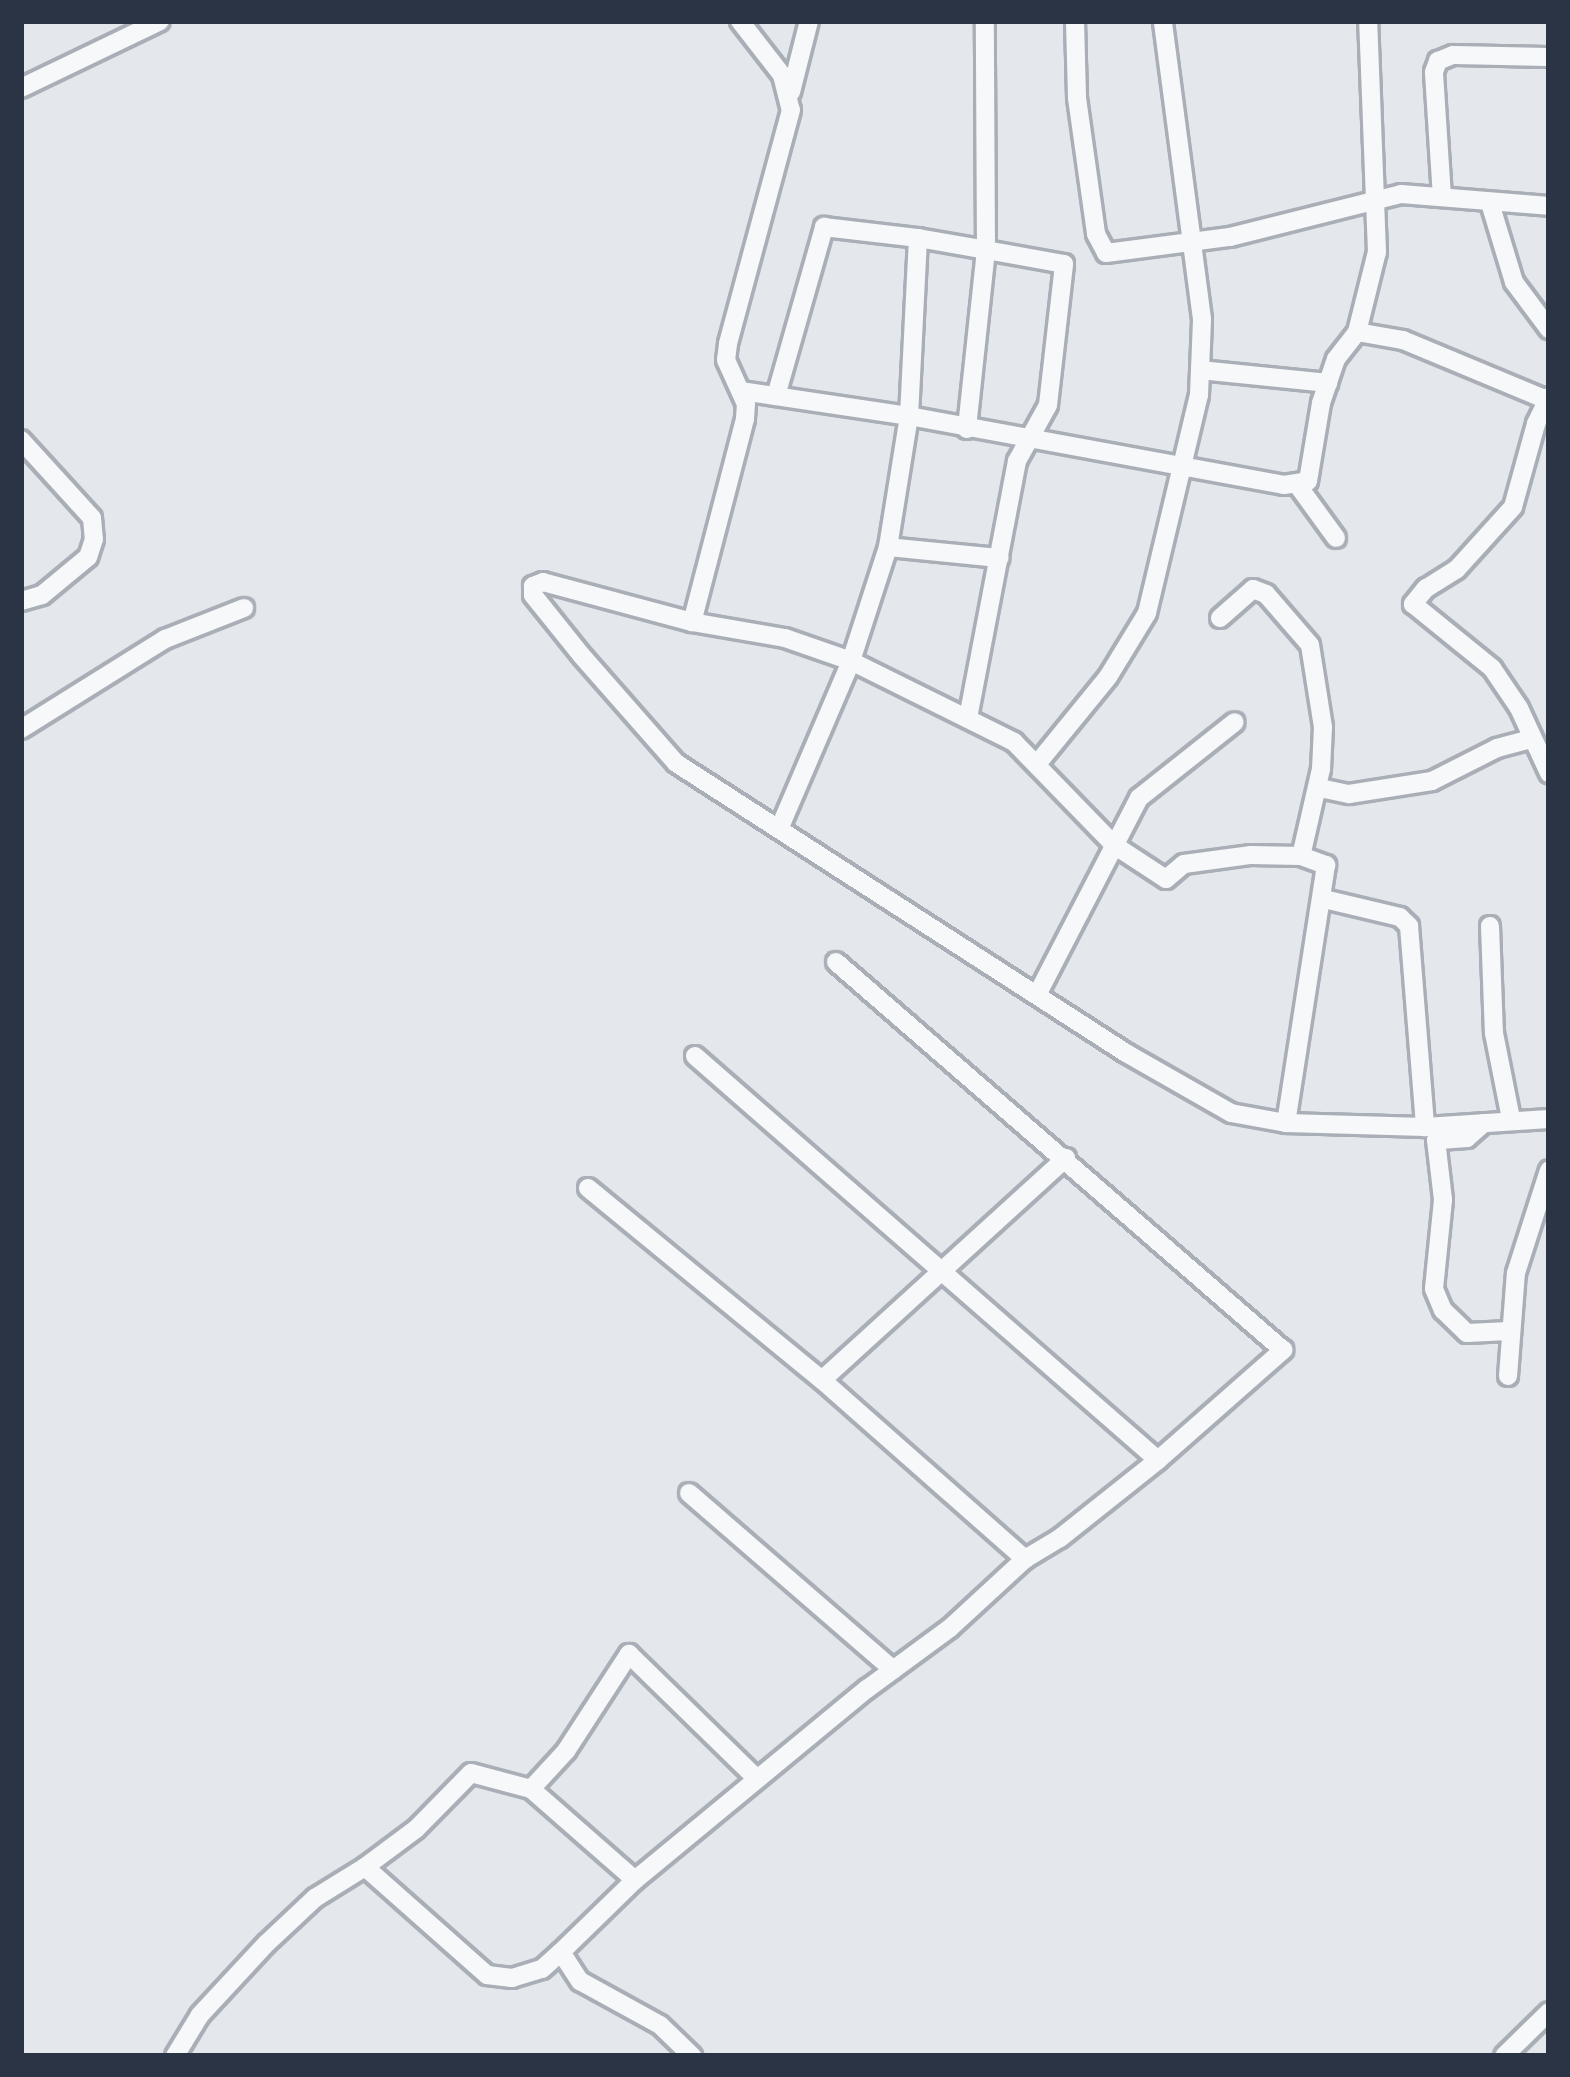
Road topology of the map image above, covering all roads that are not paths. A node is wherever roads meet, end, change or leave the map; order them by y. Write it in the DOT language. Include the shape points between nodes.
graph roads {
  1 [pos="160,21"];
  2 [pos="740,21"];
  3 [pos="809,21"];
  4 [pos="985,21"];
  5 [pos="1075,21"];
  6 [pos="1162,21"];
  7 [pos="1368,21"];
  8 [pos="1549,57"];
  9 [pos="21,88"];
  10 [pos="791,92"];
  11 [pos="1442,196"];
  12 [pos="1377,198"];
  13 [pos="1490,203"];
  14 [pos="1549,206"];
  15 [pos="918,238"];
  16 [pos="1194,243"];
  17 [pos="986,250"];
  18 [pos="1549,329"];
  19 [pos="1357,332"];
  20 [pos="1200,370"];
  21 [pos="1328,383"];
  22 [pos="741,391"];
  23 [pos="776,396"];
  24 [pos="1548,399"];
  25 [pos="909,416"];
  26 [pos="967,429"];
  27 [pos="21,440"];
  28 [pos="1025,440"];
  29 [pos="1184,465"];
  30 [pos="1299,487"];
  31 [pos="1336,538"];
  32 [pos="889,548"];
  33 [pos="999,557"];
  34 [pos="21,601"];
  35 [pos="244,608"];
  36 [pos="1220,618"];
  37 [pos="692,622"];
  38 [pos="851,661"];
  39 [pos="968,718"];
  40 [pos="1235,722"];
  41 [pos="21,729"];
  42 [pos="1531,739"];
  43 [pos="1037,764"];
  44 [pos="1549,772"];
  45 [pos="1320,788"];
  46 [pos="780,827"];
  47 [pos="1114,845"];
  48 [pos="1301,856"];
  49 [pos="1324,899"];
  50 [pos="1490,926"];
  51 [pos="836,962"];
  52 [pos="1038,993"];
  53 [pos="695,1056"];
  54 [pos="1511,1119"];
  55 [pos="1549,1119"];
  56 [pos="1286,1123"];
  57 [pos="1484,1123"];
  58 [pos="1425,1127"];
  59 [pos="1066,1158"];
  60 [pos="1549,1170"];
  61 [pos="588,1188"];
  62 [pos="940,1274"];
  63 [pos="1509,1331"];
  64 [pos="1508,1376"];
  65 [pos="822,1380"];
  66 [pos="1158,1460"];
  67 [pos="689,1493"];
  68 [pos="1025,1559"];
  69 [pos="893,1670"];
  70 [pos="757,1779"];
  71 [pos="531,1789"];
  72 [pos="365,1867"];
  73 [pos="635,1880"];
  74 [pos="561,1952"];
  75 [pos="1549,2012"];
  76 [pos="176,2056"];
  77 [pos="692,2056"];
  78 [pos="1504,2056"];
  1 -- 9 [label="street"];
  2 -- 10 [label="street"];
  3 -- 10 [label="street"];
  4 -- 17 [label="street"];
  5 -- 16 [label="street" via="1077,98 1100,245 1118,255"];
  6 -- 16 [label="street"];
  7 -- 12 [label="street"];
  8 -- 11 [label="street" via="1438,61"];
  10 -- 22 [label="street" via="728,344 730,376"];
  11 -- 12 [label="street"];
  11 -- 13 [label="street"];
  12 -- 16 [label="street"];
  12 -- 19 [label="street" via="1377,252"];
  13 -- 14 [label="street"];
  13 -- 18 [label="street" via="1514,282"];
  15 -- 17 [label="street"];
  15 -- 23 [label="street" via="824,227"];
  15 -- 25 [label="street"];
  16 -- 20 [label="street"];
  17 -- 26 [label="street"];
  17 -- 28 [label="street" via="1064,264 1048,405"];
  19 -- 21 [label="street"];
  19 -- 24 [label="street" via="1403,340"];
  20 -- 21 [label="street"];
  20 -- 29 [label="street"];
  21 -- 30 [label="street" via="1313,473"];
  22 -- 23 [label="street"];
  22 -- 37 [label="street" via="745,419"];
  23 -- 25 [label="street"];
  24 -- 42 [label="street" via="1514,507 1413,604 1492,668"];
  25 -- 26 [label="street"];
  25 -- 32 [label="street"];
  26 -- 28 [label="street"];
  27 -- 34 [label="street" via="92,518 94,539 88,557 42,596"];
  28 -- 29 [label="street"];
  28 -- 33 [label="street"];
  29 -- 30 [label="street"];
  29 -- 43 [label="street" via="1148,613"];
  30 -- 31 [label="street"];
  32 -- 33 [label="street"];
  32 -- 38 [label="street"];
  33 -- 39 [label="street"];
  35 -- 41 [label="street" via="165,639"];
  36 -- 45 [label="street" via="1253,589 1310,645 1323,727"];
  37 -- 38 [label="street" via="784,638"];
  37 -- 46 [label="street" via="543,582 533,586 533,596 676,763"];
  38 -- 39 [label="street"];
  38 -- 46 [label="street"];
  39 -- 43 [label="street"];
  40 -- 47 [label="street" via="1139,798"];
  42 -- 44 [label="street"];
  42 -- 45 [label="street" via="1432,782 1349,794"];
  43 -- 47 [label="street"];
  45 -- 48 [label="street"];
  46 -- 52 [label="street"];
  47 -- 48 [label="street" via="1166,879 1184,863"];
  47 -- 52 [label="street"];
  48 -- 49 [label="street" via="1326,865"];
  49 -- 56 [label="street"];
  49 -- 58 [label="street" via="1400,916 1409,926"];
  50 -- 54 [label="street" via="1494,1033"];
  51 -- 59 [label="street"];
  52 -- 56 [label="street" via="1231,1113"];
  53 -- 62 [label="street"];
  54 -- 55 [label="street"];
  54 -- 57 [label="street"];
  56 -- 58 [label="street"];
  57 -- 58 [label="street"];
  57 -- 63 [label="street" via="1467,1138 1436,1140 1443,1200 1434,1289 1468,1333"];
  59 -- 62 [label="street"];
  59 -- 66 [label="street" via="1283,1350"];
  60 -- 63 [label="street" via="1521,1250"];
  61 -- 65 [label="street"];
  62 -- 65 [label="street"];
  62 -- 66 [label="street"];
  63 -- 64 [label="street"];
  65 -- 68 [label="street"];
  66 -- 68 [label="street"];
  67 -- 69 [label="street"];
  68 -- 69 [label="street"];
  69 -- 70 [label="street"];
  70 -- 71 [label="street" via="628,1654 566,1751"];
  70 -- 73 [label="street"];
  71 -- 72 [label="street" via="471,1773 441,1808"];
  71 -- 73 [label="street"];
  72 -- 74 [label="street" via="487,1975 527,1973"];
  72 -- 76 [label="street" via="267,1943 200,2015"];
  73 -- 74 [label="street"];
  74 -- 77 [label="street" via="580,1981 660,2025"];
  75 -- 78 [label="street"];
}
